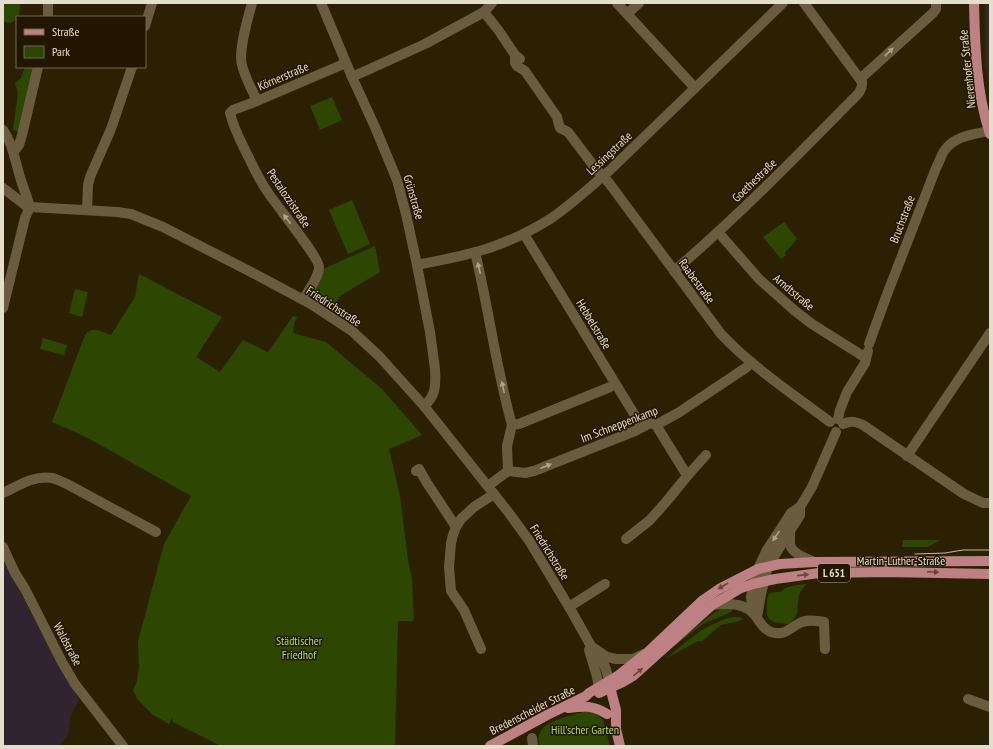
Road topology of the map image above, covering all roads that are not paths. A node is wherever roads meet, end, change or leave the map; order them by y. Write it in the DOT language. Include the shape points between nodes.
graph roads {
  1 [pos="48,3"];
  2 [pos="152,3"];
  3 [pos="252,3"];
  4 [pos="321,3"];
  5 [pos="492,3"];
  6 [pos="617,3"];
  7 [pos="639,3"];
  8 [pos="783,3"];
  9 [pos="804,3"];
  10 [pos="936,3"];
  11 [pos="974,3"];
  12 [pos="484,12"];
  13 [pos="627,14"];
  14 [pos="48,16"];
  15 [pos="146,23"];
  16 [pos="346,63"];
  17 [pos="38,68"];
  18 [pos="132,68"];
  19 [pos="352,78"];
  20 [pos="860,79"];
  21 [pos="695,88"];
  22 [pos="257,101"];
  23 [pos="3,130"];
  24 [pos="990,132"];
  25 [pos="14,151"];
  26 [pos="602,177"];
  27 [pos="3,188"];
  28 [pos="30,207"];
  29 [pos="87,210"];
  30 [pos="718,232"];
  31 [pos="524,234"];
  32 [pos="475,252"];
  33 [pos="417,265"];
  34 [pos="674,271"];
  35 [pos="303,300"];
  36 [pos="3,308"];
  37 [pos="990,333"];
  38 [pos="868,350"];
  39 [pos="751,362"];
  40 [pos="615,384"];
  41 [pos="424,406"];
  42 [pos="837,422"];
  43 [pos="512,425"];
  44 [pos="656,425"];
  45 [pos="642,427"];
  46 [pos="706,455"];
  47 [pos="907,456"];
  48 [pos="416,471"];
  49 [pos="508,471"];
  50 [pos="688,475"];
  51 [pos="491,490"];
  52 [pos="3,493"];
  53 [pos="990,503"];
  54 [pos="800,508"];
  55 [pos="456,527"];
  56 [pos="790,531"];
  57 [pos="156,532"];
  58 [pos="626,539"];
  59 [pos="3,547"];
  60 [pos="990,561"];
  61 [pos="814,562"];
  62 [pos="768,566"];
  63 [pos="758,569"];
  64 [pos="990,574"];
  65 [pos="764,581"];
  66 [pos="605,584"];
  67 [pos="753,584"];
  68 [pos="712,605"];
  69 [pos="569,607"];
  70 [pos="755,615"];
  71 [pos="594,647"];
  72 [pos="481,648"];
  73 [pos="825,649"];
  74 [pos="648,652"];
  75 [pos="610,684"];
  76 [pos="600,690"];
  77 [pos="968,699"];
  78 [pos="990,707"];
  79 [pos="562,708"];
  80 [pos="607,714"];
  81 [pos="616,729"];
  82 [pos="123,746"];
  83 [pos="490,746"];
  84 [pos="620,746"];
  1 -- 14 [label="street"];
  2 -- 15 [label="street"];
  3 -- 22 [label="street, Körnerstraße" via="241,56 242,66"];
  4 -- 16 [label="street, Grünstraße"];
  5 -- 12 [label="street"];
  6 -- 13 [label="street"];
  7 -- 13 [label="street"];
  8 -- 21 [label="street, Lessingstraße"];
  9 -- 20 [label="street"];
  20 -- 10 [label="street, one-way" via="933,13"];
  11 -- 24 [label="main road, Nierenhofer Straße" via="977,68"];
  12 -- 19 [label="street" via="425,44"];
  12 -- 26 [label="street, Raabestraße" via="515,56 522,60 525,71 557,118 565,123 568,132"];
  13 -- 21 [label="street"];
  16 -- 19 [label="street, Grünstraße"];
  16 -- 22 [label="street, Körnerstraße"];
  17 -- 25 [label="street" via="22,135"];
  18 -- 29 [label="street" via="111,129 90,177"];
  19 -- 33 [label="street, Grünstraße" via="397,180"];
  20 -- 30 [label="street, Goethestraße" via="860,92"];
  21 -- 26 [label="street, Lessingstraße"];
  35 -- 22 [label="street, Pestalozzistraße, one-way" via="317,274 318,263 267,191 252,165 230,114 232,110"];
  23 -- 25 [label="street"];
  24 -- 38 [label="street, Bruchstraße" via="963,137 945,150 886,297"];
  25 -- 28 [label="street"];
  26 -- 31 [label="street, Lessingstraße" via="550,219"];
  26 -- 34 [label="street, Raabestraße"];
  27 -- 28 [label="street"];
  28 -- 29 [label="street, Friedrichstraße"];
  28 -- 36 [label="street"];
  29 -- 35 [label="street, Friedrichstraße" via="131,214 253,272"];
  30 -- 34 [label="street, Goethestraße"];
  30 -- 38 [label="street, Arndtstraße" via="759,279 812,324"];
  31 -- 32 [label="street, Lessingstraße"];
  31 -- 40 [label="street, Hebbelstraße"];
  32 -- 33 [label="street, Lessingstraße"];
  43 -- 32 [label="street, one-way"];
  33 -- 41 [label="street, Grünstraße" via="436,376 435,390 430,401"];
  34 -- 39 [label="street, Raabestraße" via="721,334"];
  35 -- 41 [label="street, Friedrichstraße" via="352,331 379,356"];
  37 -- 47 [label="street"];
  38 -- 42 [label="street, Bruchstraße" via="865,363 848,392"];
  39 -- 42 [label="street, Raabestraße"];
  39 -- 44 [label="street, Im Schneppenkamp" via="678,413"];
  40 -- 43 [label="street"];
  40 -- 45 [label="street, Hebbelstraße"];
  41 -- 51 [label="street, Friedrichstraße"];
  42 -- 47 [label="street" via="854,421 863,425"];
  42 -- 54 [label="street" via="829,425 833,432 836,432"];
  43 -- 49 [label="street" via="507,446"];
  44 -- 45 [label="street, Im Schneppenkamp" via="650,423"];
  44 -- 50 [label="street"];
  49 -- 45 [label="street, Im Schneppenkamp, one-way" via="525,473 538,470"];
  46 -- 50 [label="street"];
  47 -- 53 [label="street" via="964,494 983,503"];
  48 -- 55 [label="street" via="419,469"];
  49 -- 51 [label="street"];
  50 -- 58 [label="street" via="650,520"];
  51 -- 55 [label="street" via="466,513"];
  51 -- 69 [label="street, Friedrichstraße" via="530,542"];
  52 -- 57 [label="street" via="39,478 52,478"];
  54 -- 56 [label="street" via="800,515"];
  54 -- 63 [label="street, one-way" via="791,513 766,550"];
  55 -- 72 [label="street" via="449,567 451,591 464,610"];
  56 -- 61 [label="street" via="792,549"];
  56 -- 62 [label="street"];
  59 -- 82 [label="street, Waldstraße" via="75,684"];
  60 -- 61 [label="main road, Martin-Luther-Straße / L 651"];
  61 -- 62 [label="main road, Martin-Luther-Straße / L 651"];
  62 -- 63 [label="main road, Martin-Luther-Straße / L 651"];
  62 -- 65 [label="street"];
  63 -- 67 [label="street"];
  63 -- 74 [label="main road, Martin-Luther-Straße / L 651, one-way" via="719,588"];
  65 -- 64 [label="main road, Martin-Luther-Straße / L 651, one-way" via="812,574 858,572"];
  65 -- 67 [label="main road, Martin-Luther-Straße / L 651"];
  65 -- 70 [label="street"];
  66 -- 69 [label="street"];
  67 -- 68 [label="main road, Martin-Luther-Straße / L 651"];
  67 -- 70 [label="street" via="751,597"];
  68 -- 70 [label="street" via="737,604"];
  75 -- 68 [label="main road, Martin-Luther-Straße / L 651, one-way" via="623,682 638,672"];
  69 -- 71 [label="street, Friedrichstraße"];
  70 -- 73 [label="street" via="765,629 776,633 787,631 806,621 824,622"];
  71 -- 74 [label="street" via="607,657 620,660 633,659"];
  71 -- 75 [label="street, Friedrichstraße" via="606,669"];
  71 -- 76 [label="street, Friedrichstraße" via="589,650"];
  74 -- 75 [label="main road, Martin-Luther-Straße / L 651"];
  75 -- 76 [label="main road, Martin-Luther-Straße / L 651"];
  75 -- 81 [label="main road" via="616,710"];
  76 -- 79 [label="main road, Bredenscheider Straße / L 651" via="589,692"];
  76 -- 80 [label="main road"];
  77 -- 78 [label="street"];
  79 -- 80 [label="main road" via="590,707"];
  79 -- 83 [label="main road, Bredenscheider Straße / L 651"];
  80 -- 81 [label="main road"];
  81 -- 84 [label="main road"];
}
